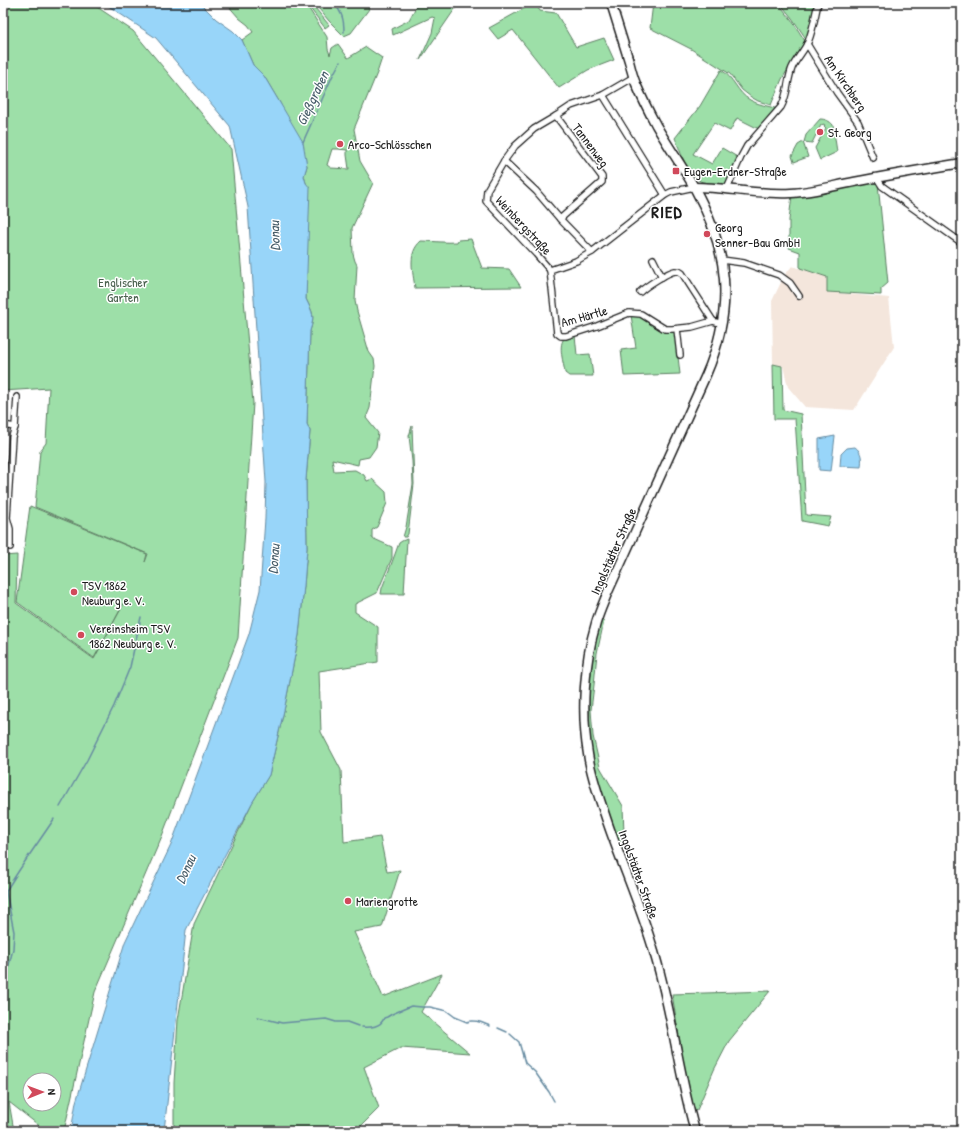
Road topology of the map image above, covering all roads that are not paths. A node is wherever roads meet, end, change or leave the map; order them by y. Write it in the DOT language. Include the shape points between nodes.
graph roads {
  1 [pos="611,3"];
  2 [pos="818,3"];
  3 [pos="807,44"];
  4 [pos="634,77"];
  5 [pos="603,95"];
  6 [pos="556,116"];
  7 [pos="873,158"];
  8 [pos="504,161"];
  9 [pos="962,163"];
  10 [pos="877,178"];
  11 [pos="694,187"];
  12 [pos="728,189"];
  13 [pos="665,195"];
  14 [pos="560,219"];
  15 [pos="962,243"];
  16 [pos="592,252"];
  17 [pos="653,259"];
  18 [pos="722,260"];
  19 [pos="550,270"];
  20 [pos="662,277"];
  21 [pos="640,292"];
  22 [pos="799,296"];
  23 [pos="713,321"];
  24 [pos="722,324"];
  25 [pos="676,329"];
  26 [pos="680,355"];
  27 [pos="17,397"];
  28 [pos="3,425"];
  29 [pos="15,427"];
  30 [pos="5,518"];
  31 [pos="10,548"];
  32 [pos="695,1131"];
  1 -- 4 [label="main road, Ingolstädter Straße"];
  2 -- 3 [label="street"];
  3 -- 7 [label="street, Am Kirchberg" via="858,122"];
  3 -- 12 [label="street" via="792,68 785,100 748,146"];
  4 -- 5 [label="street, Weinbergstraße"];
  4 -- 11 [label="main road, Ingolstädter Straße" via="656,125"];
  5 -- 6 [label="street, Weinbergstraße" via="571,106"];
  5 -- 13 [label="street"];
  6 -- 8 [label="street, Weinbergstraße" via="534,129"];
  6 -- 14 [label="street, Tannenweg" via="602,177 602,182"];
  8 -- 14 [label="street" via="536,191"];
  8 -- 19 [label="street, Weinbergstraße" via="487,190 486,201"];
  9 -- 10 [label="main road"];
  10 -- 12 [label="main road" via="806,192"];
  10 -- 15 [label="street" via="882,186"];
  11 -- 12 [label="main road"];
  11 -- 13 [label="street, Weinbergstraße"];
  11 -- 18 [label="main road, Ingolstädter Straße" via="712,225"];
  13 -- 16 [label="street, Weinbergstraße"];
  14 -- 16 [label="street"];
  16 -- 19 [label="street, Weinbergstraße"];
  17 -- 20 [label="street"];
  18 -- 22 [label="street" via="779,275 790,283"];
  18 -- 24 [label="main road, Ingolstädter Straße" via="725,290"];
  19 -- 25 [label="street, Am Härtle" via="557,333 560,336 597,326 629,313 641,314 665,328"];
  20 -- 21 [label="street"];
  20 -- 23 [label="street" via="674,271 682,273"];
  23 -- 24 [label="street"];
  23 -- 25 [label="street, Am Härtle"];
  24 -- 32 [label="main road, Ingolstädter Straße" via="709,368 596,623 585,686 585,735 596,789 654,950"];
  25 -- 26 [label="street"];
  27 -- 29 [label="street"];
  28 -- 29 [label="street"];
  29 -- 30 [label="street"];
  30 -- 31 [label="street" via="10,529"];
}
